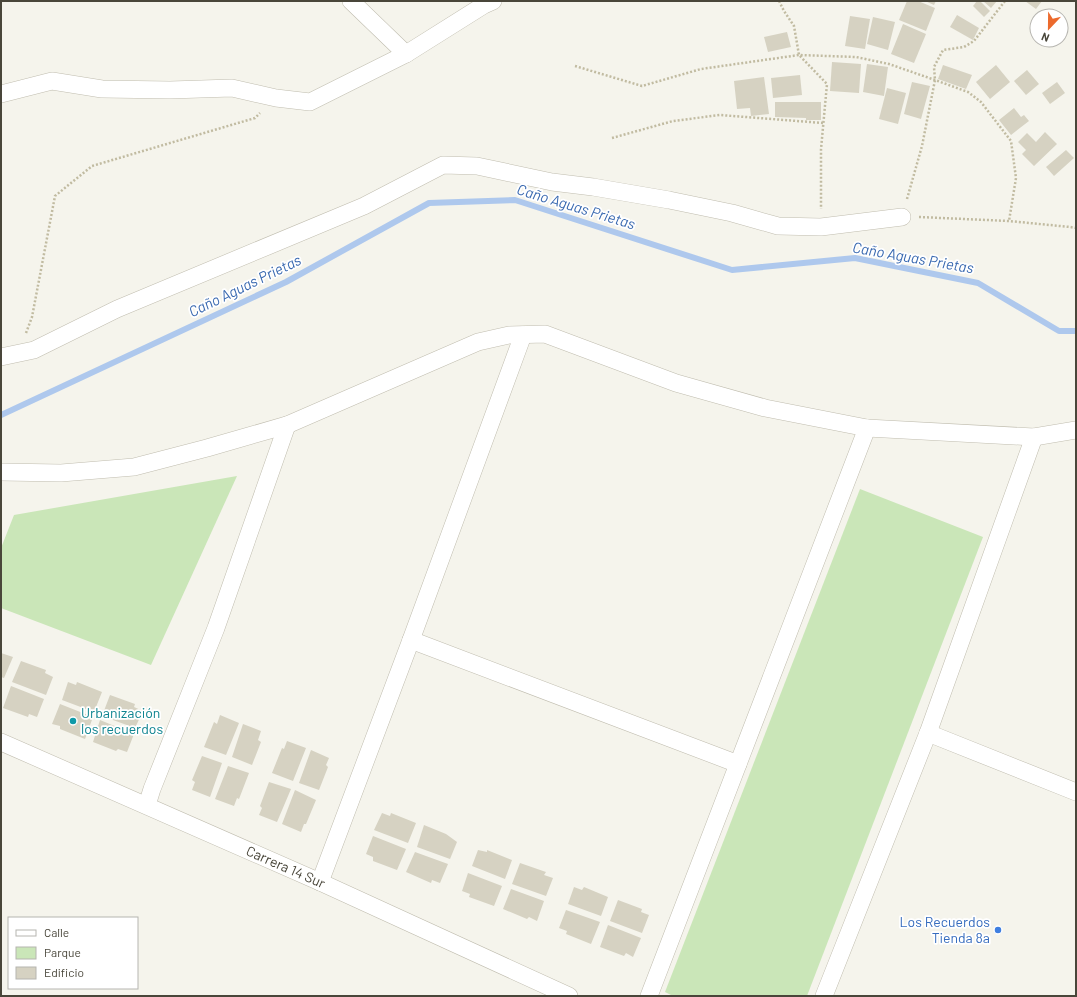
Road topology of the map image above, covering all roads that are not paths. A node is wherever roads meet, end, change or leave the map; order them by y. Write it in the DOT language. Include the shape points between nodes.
graph roads {
  1 [pos="351,1"];
  2 [pos="485,2"];
  3 [pos="406,54"];
  4 [pos="1,94"];
  5 [pos="902,217"];
  6 [pos="523,335"];
  7 [pos="1,357"];
  8 [pos="287,425"];
  9 [pos="867,428"];
  10 [pos="1076,430"];
  11 [pos="1034,437"];
  12 [pos="1,472"];
  13 [pos="411,640"];
  14 [pos="928,734"];
  15 [pos="1,742"];
  16 [pos="738,764"];
  17 [pos="1076,792"];
  18 [pos="147,805"];
  19 [pos="320,882"];
  20 [pos="569,996"];
  21 [pos="649,996"];
  22 [pos="824,996"];
  1 -- 3 [label="street"];
  2 -- 3 [label="street"];
  3 -- 4 [label="street" via="310,102 276,98 232,88 102,89 52,81"];
  5 -- 7 [label="street" via="821,227 778,226 669,200 552,182 476,166 443,165 364,206 117,309 34,350"];
  6 -- 8 [label="street" via="509,335 478,342"];
  6 -- 9 [label="street" via="545,334 676,383 766,408"];
  6 -- 13 [label="street"];
  8 -- 12 [label="street" via="134,467 61,473"];
  8 -- 18 [label="street" via="216,628"];
  9 -- 11 [label="street"];
  9 -- 16 [label="street"];
  10 -- 11 [label="street"];
  11 -- 14 [label="street"];
  13 -- 16 [label="street"];
  13 -- 19 [label="street"];
  14 -- 17 [label="street"];
  14 -- 22 [label="street"];
  15 -- 18 [label="street, Carrera 14 Sur"];
  16 -- 21 [label="street"];
  18 -- 19 [label="street, Carrera 14 Sur"];
  19 -- 20 [label="street, Carrera 14 Sur"];
}
